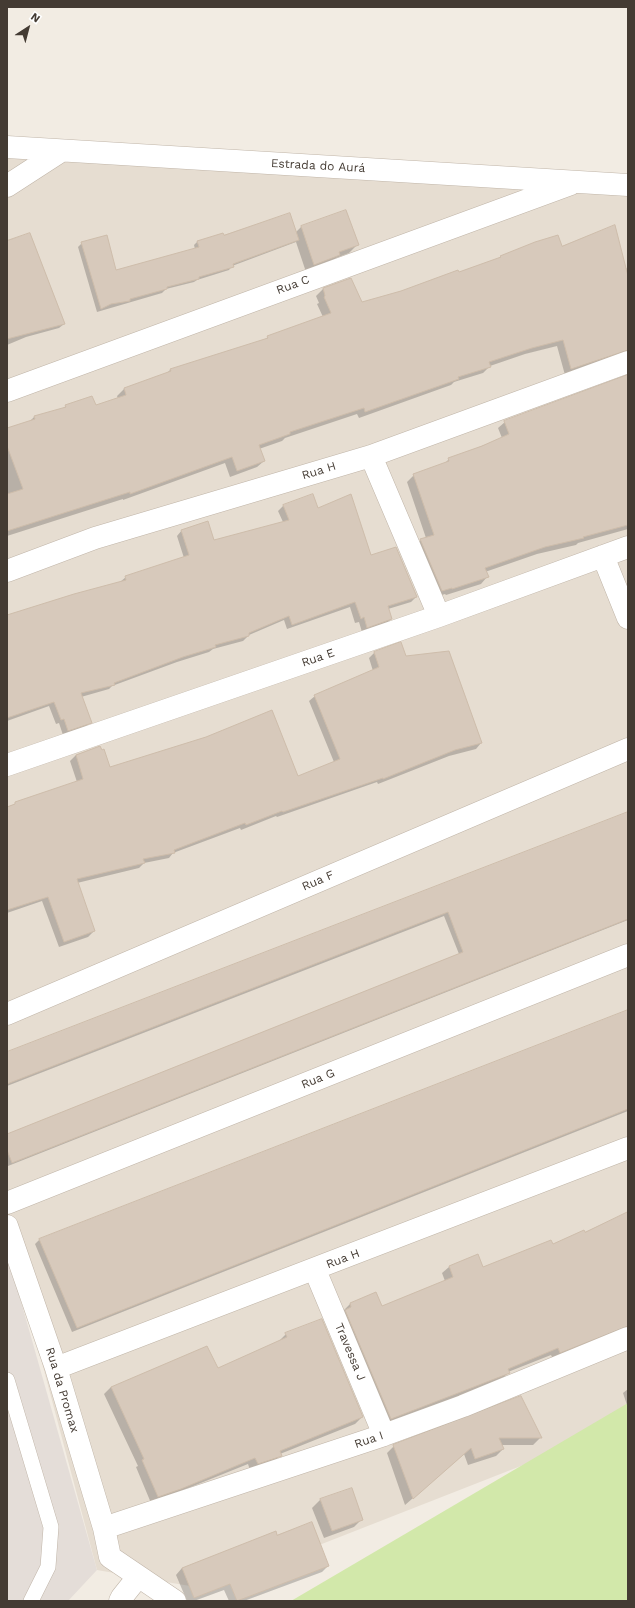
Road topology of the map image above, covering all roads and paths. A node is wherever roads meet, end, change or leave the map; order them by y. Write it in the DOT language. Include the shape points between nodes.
graph roads {
  1 [pos="7,147"];
  2 [pos="61,151"];
  3 [pos="580,181"];
  4 [pos="628,185"];
  5 [pos="7,186"];
  6 [pos="628,362"];
  7 [pos="7,391"];
  8 [pos="371,456"];
  9 [pos="628,547"];
  10 [pos="603,556"];
  11 [pos="7,571"];
  12 [pos="440,616"];
  13 [pos="628,618"];
  14 [pos="628,749"];
  15 [pos="7,765"];
  16 [pos="628,955"];
  17 [pos="7,1014"];
  18 [pos="628,1148"];
  19 [pos="7,1203"];
  20 [pos="7,1226"];
  21 [pos="315,1270"];
  22 [pos="628,1338"];
  23 [pos="56,1368"];
  24 [pos="7,1380"];
  25 [pos="384,1435"];
  26 [pos="104,1528"];
  27 [pos="138,1577"];
  28 [pos="126,1600"];
  29 [pos="30,1601"];
  30 [pos="175,1601"];
  1 -- 2 [label="street, Estrada do Aurá"];
  2 -- 3 [label="street, Estrada do Aurá"];
  2 -- 5 [label="street"];
  3 -- 4 [label="street, Estrada do Aurá"];
  3 -- 7 [label="street, Rua C"];
  6 -- 8 [label="street, Rua H"];
  8 -- 11 [label="street, Rua H" via="95,538"];
  8 -- 12 [label="street"];
  9 -- 10 [label="street, Rua E"];
  10 -- 12 [label="street, Rua E"];
  10 -- 13 [label="street"];
  12 -- 15 [label="street, Rua E"];
  14 -- 17 [label="street, Rua F"];
  16 -- 19 [label="street, Rua G"];
  18 -- 21 [label="street, Rua H"];
  20 -- 23 [label="street, Rua da Promax"];
  21 -- 23 [label="street, Rua H"];
  21 -- 25 [label="street, Travessa J"];
  22 -- 25 [label="street, Rua I" via="463,1406"];
  23 -- 26 [label="street, Rua da Promax"];
  24 -- 29 [label="lane" via="52,1527 48,1567"];
  25 -- 26 [label="street, Rua I"];
  26 -- 27 [label="street, Rua da Promax" via="110,1557"];
  27 -- 28 [label="street"];
  27 -- 30 [label="street"];
}
